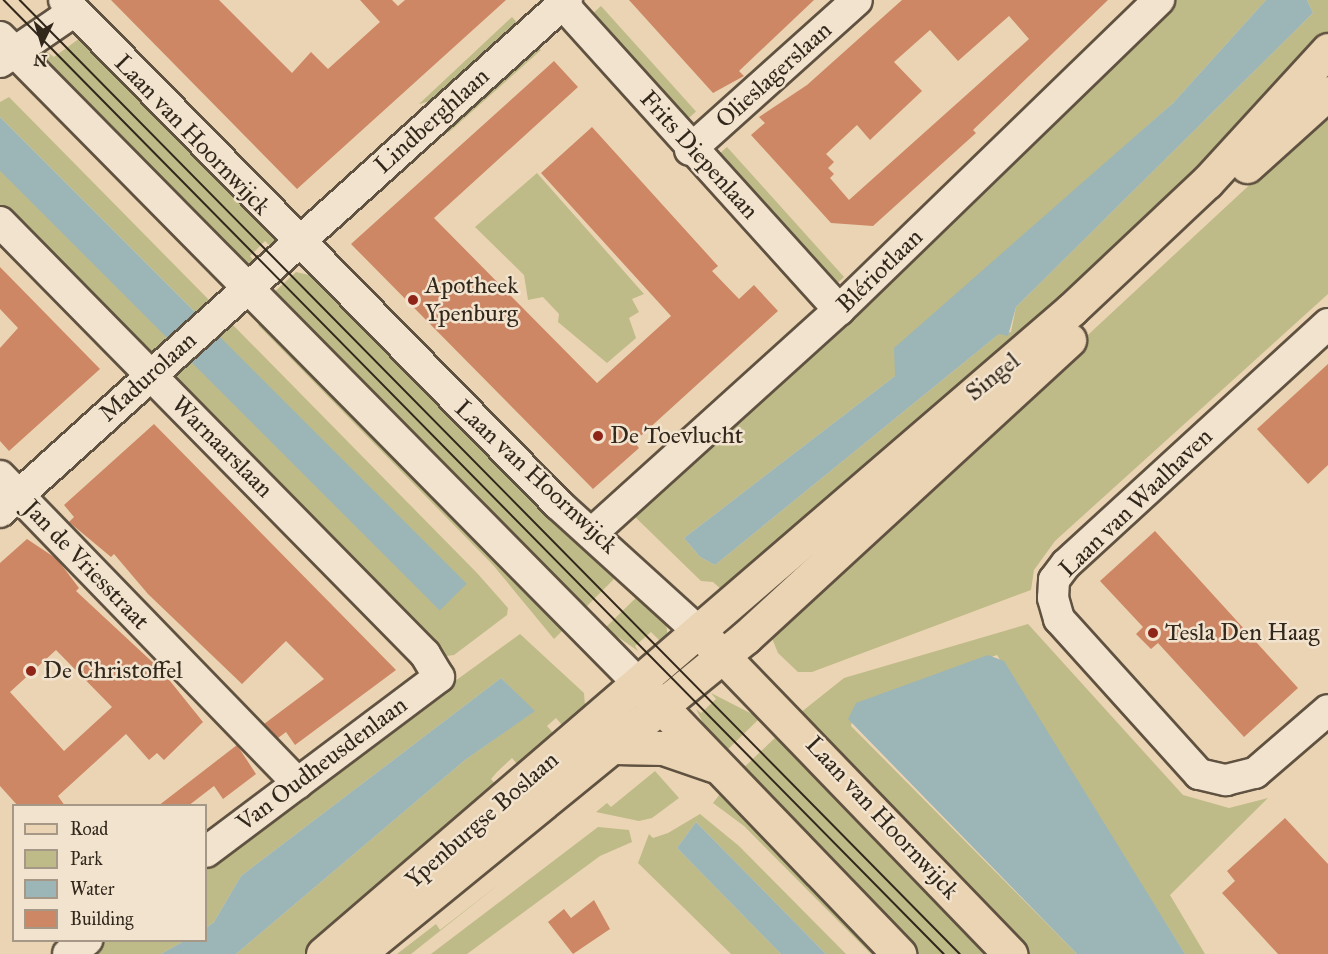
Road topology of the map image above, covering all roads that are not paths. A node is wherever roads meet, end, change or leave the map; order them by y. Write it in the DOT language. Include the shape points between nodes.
graph roads {
  1 [pos="857,0"];
  2 [pos="1159,0"];
  3 [pos="563,1"];
  4 [pos="68,6"];
  5 [pos="5,50"];
  6 [pos="1328,50"];
  7 [pos="1328,93"];
  8 [pos="690,150"];
  9 [pos="0,222"];
  10 [pos="296,242"];
  11 [pos="247,290"];
  12 [pos="839,310"];
  13 [pos="1328,324"];
  14 [pos="159,368"];
  15 [pos="6,494"];
  16 [pos="592,533"];
  17 [pos="699,632"];
  18 [pos="724,656"];
  19 [pos="439,677"];
  20 [pos="639,684"];
  21 [pos="662,707"];
  22 [pos="1328,710"];
  23 [pos="615,747"];
  24 [pos="717,766"];
  25 [pos="298,783"];
  26 [pos="207,851"];
  27 [pos="84,942"];
  28 [pos="68,954"];
  29 [pos="323,954"];
  30 [pos="358,954"];
  31 [pos="899,954"];
  32 [pos="1010,954"];
  1 -- 8 [label="street, Olieslagerslaan"];
  2 -- 12 [label="street, Blériotlaan"];
  3 -- 8 [label="street, Frits Diepenlaan"];
  3 -- 10 [label="street, Lindberghlaan"];
  4 -- 5 [label="street"];
  4 -- 10 [label="street, Laan van Hoornwijck"];
  5 -- 11 [label="street"];
  6 -- 17 [label="main road, Singel" via="1207,182 1071,309"];
  7 -- 18 [label="main road, Singel" via="1048,360"];
  8 -- 12 [label="street, Frits Diepenlaan"];
  9 -- 14 [label="street, Warnaarslaan"];
  10 -- 11 [label="street, Madurolaan"];
  10 -- 16 [label="street, Laan van Hoornwijck"];
  11 -- 14 [label="street, Madurolaan"];
  11 -- 20 [label="street"];
  12 -- 16 [label="street, Blériotlaan"];
  13 -- 22 [label="street, Laan van Waalhaven" via="1066,564 1054,580 1053,598 1059,620 1199,774 1226,780 1255,772"];
  14 -- 15 [label="street, Madurolaan"];
  14 -- 19 [label="street, Warnaarslaan" via="425,654"];
  15 -- 25 [label="street, Jan de Vriesstraat"];
  16 -- 17 [label="street, Laan van Hoornwijck"];
  17 -- 18 [label="main road, Laan van Hoornwijck"];
  17 -- 20 [label="main road, Singel"];
  18 -- 21 [label="main road, Singel"];
  18 -- 32 [label="main road, Laan van Hoornwijck"];
  19 -- 25 [label="street, Van Oudheusdenlaan"];
  20 -- 21 [label="main road"];
  20 -- 29 [label="main road, Ypenburgse Boslaan"];
  21 -- 23 [label="main road, Ypenburgse Boslaan"];
  21 -- 24 [label="main road"];
  23 -- 24 [label="main road" via="663,748"];
  23 -- 30 [label="main road, Ypenburgse Boslaan"];
  24 -- 31 [label="main road"];
  25 -- 26 [label="street, Van Oudheusdenlaan"];
  27 -- 28 [label="street"];
}
